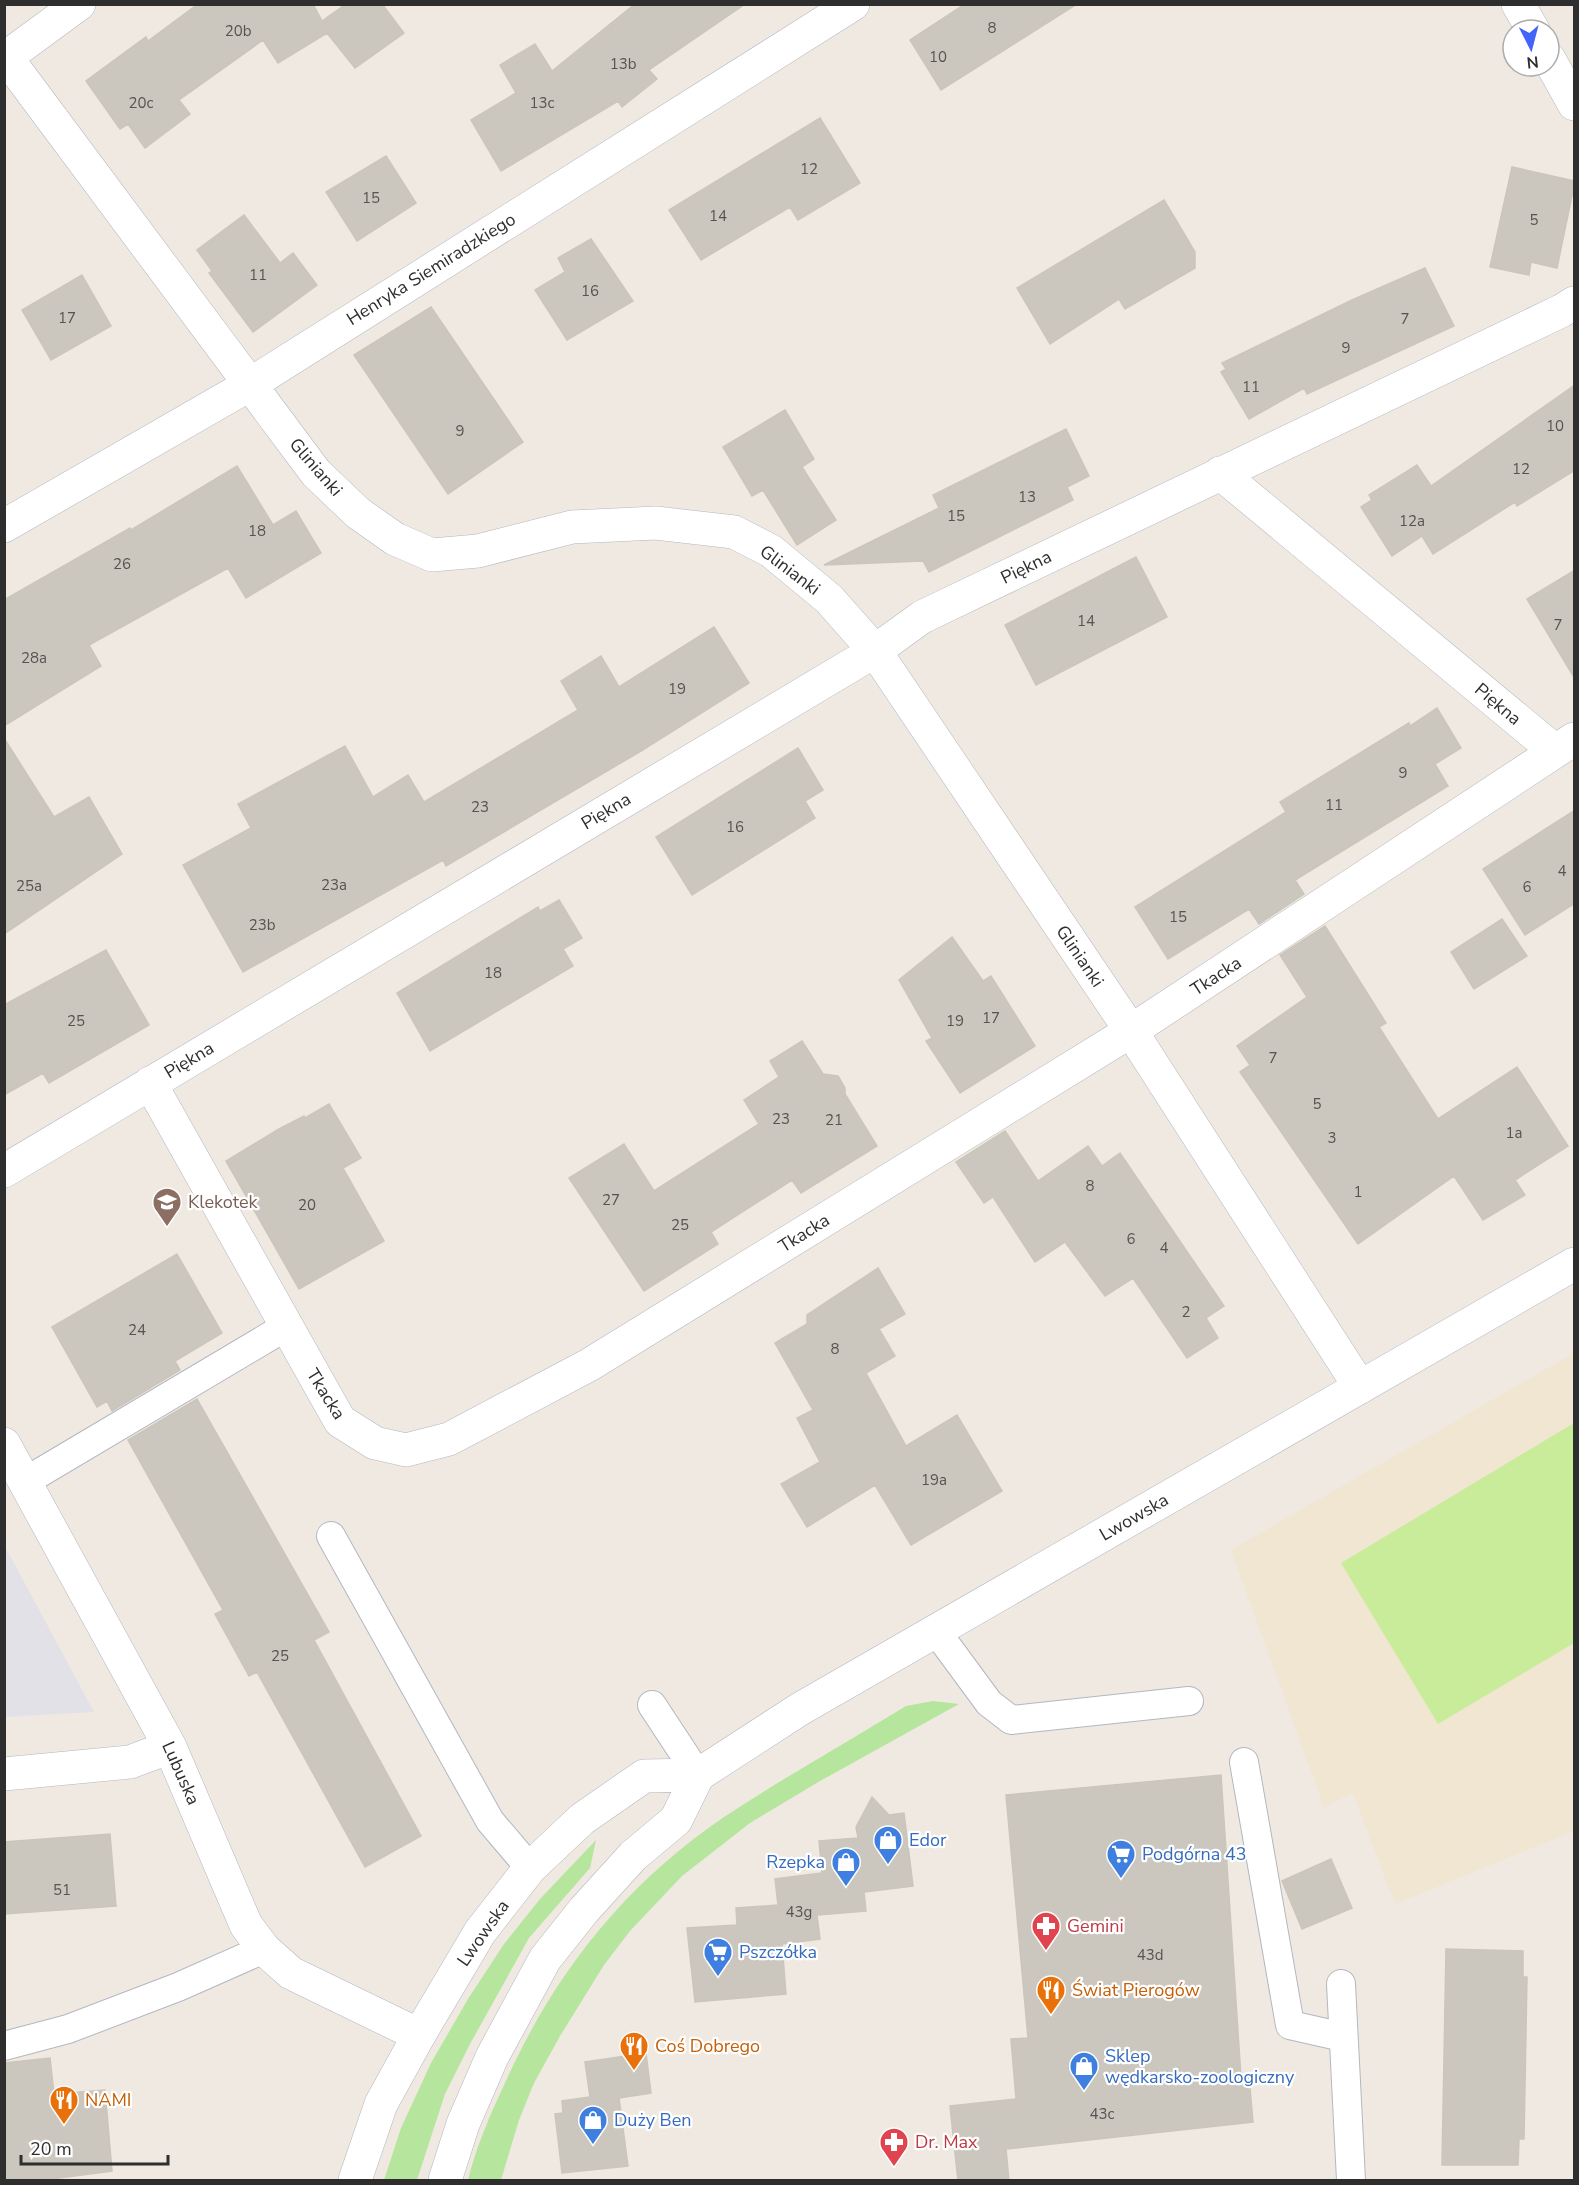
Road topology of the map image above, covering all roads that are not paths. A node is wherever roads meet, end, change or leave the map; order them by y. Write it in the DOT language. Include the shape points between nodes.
graph roads {
  1 [pos="79,4"];
  2 [pos="853,4"];
  3 [pos="1518,4"];
  4 [pos="1526,18"];
  5 [pos="5,58"];
  6 [pos="1560,78"];
  7 [pos="1575,104"];
  8 [pos="1575,303"];
  9 [pos="249,385"];
  10 [pos="1220,473"];
  11 [pos="4,526"];
  12 [pos="875,651"];
  13 [pos="1565,745"];
  14 [pos="1131,1031"];
  15 [pos="150,1083"];
  16 [pos="4,1171"];
  17 [pos="1575,1264"];
  18 [pos="287,1326"];
  19 [pos="1360,1387"];
  20 [pos="4,1444"];
  21 [pos="26,1481"];
  22 [pos="331,1536"];
  23 [pos="936,1631"];
  24 [pos="1189,1701"];
  25 [pos="652,1705"];
  26 [pos="170,1747"];
  27 [pos="1244,1762"];
  28 [pos="4,1774"];
  29 [pos="698,1775"];
  30 [pos="530,1868"];
  31 [pos="264,1949"];
  32 [pos="1341,1984"];
  33 [pos="419,2035"];
  34 [pos="1343,2037"];
  35 [pos="4,2046"];
  36 [pos="354,2181"];
  37 [pos="445,2181"];
  38 [pos="1351,2181"];
  1 -- 5 [label="street"];
  2 -- 9 [label="street, Henryka Siemiradzkiego"];
  3 -- 4 [label="street"];
  5 -- 9 [label="street, Glinianki"];
  6 -- 7 [label="street"];
  8 -- 10 [label="street, Piękna"];
  9 -- 11 [label="street, Henryka Siemiradzkiego"];
  9 -- 12 [label="street, Glinianki" via="316,473 357,513 395,539 432,555 478,551 572,527 656,523 734,532 771,551 829,599"];
  10 -- 12 [label="street, Piękna" via="922,617"];
  10 -- 13 [label="street, Piękna"];
  12 -- 14 [label="street, Glinianki"];
  12 -- 15 [label="street, Piękna"];
  13 -- 14 [label="street, Tkacka"];
  14 -- 18 [label="street, Tkacka" via="598,1360 444,1442 406,1450 375,1443 340,1421"];
  14 -- 19 [label="street, Glinianki"];
  15 -- 16 [label="street, Piękna"];
  15 -- 18 [label="street, Tkacka"];
  17 -- 19 [label="street, Lwowska"];
  18 -- 21 [label="lane"];
  19 -- 23 [label="street, Lwowska"];
  20 -- 21 [label="street, Lubuska"];
  21 -- 26 [label="street, Lubuska"];
  22 -- 30 [label="lane" via="490,1821"];
  23 -- 24 [label="lane" via="989,1702 1011,1720"];
  23 -- 29 [label="street, Lwowska" via="800,1709"];
  25 -- 29 [label="lane"];
  26 -- 28 [label="street" via="130,1762"];
  26 -- 31 [label="street, Lubuska" via="246,1925"];
  27 -- 34 [label="lane" via="1290,2025"];
  29 -- 30 [label="street, Lwowska" via="644,1776 582,1819"];
  29 -- 37 [label="street" via="676,1820 633,1856 545,1959 492,2057 463,2124"];
  30 -- 33 [label="street, Lwowska" via="480,1932"];
  31 -- 33 [label="street, Lubuska" via="291,1972"];
  31 -- 35 [label="lane" via="68,2029"];
  32 -- 34 [label="lane"];
  33 -- 36 [label="street, Lwowska" via="381,2104"];
  34 -- 38 [label="lane"];
}
